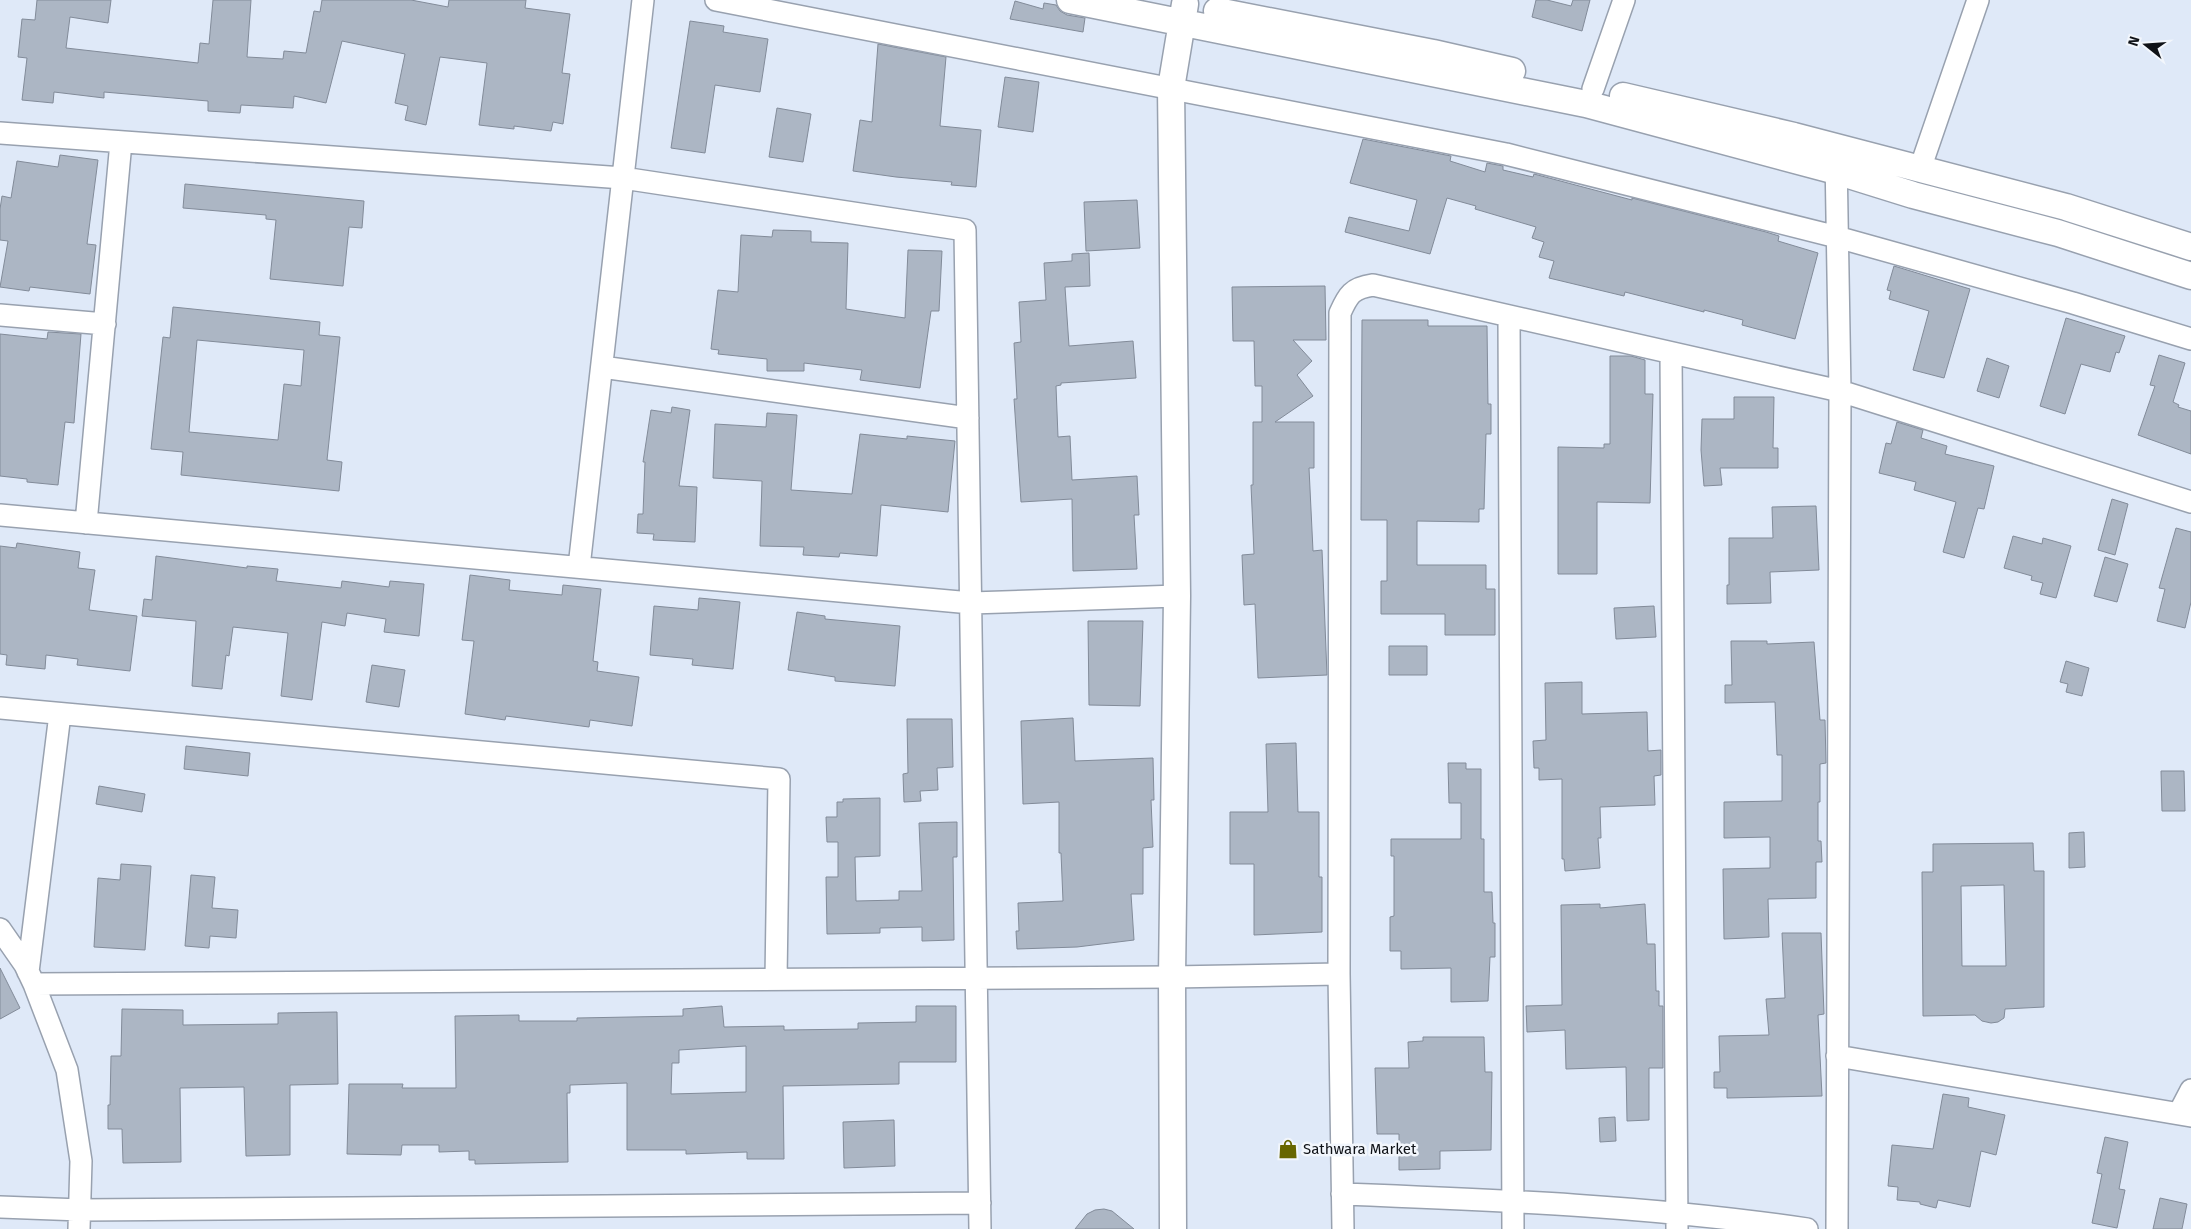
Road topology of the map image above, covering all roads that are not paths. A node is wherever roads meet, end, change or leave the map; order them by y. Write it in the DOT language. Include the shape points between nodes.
graph roads {
  1 [pos="644,0"];
  2 [pos="716,0"];
  3 [pos="1070,0"];
  4 [pos="1624,0"];
  5 [pos="1978,0"];
  6 [pos="1179,7"];
  7 [pos="1171,88"];
  8 [pos="1593,89"];
  9 [pos="0,133"];
  10 [pos="121,142"];
  11 [pos="1836,159"];
  12 [pos="1920,169"];
  13 [pos="623,178"];
  14 [pos="1837,237"];
  15 [pos="2191,247"];
  16 [pos="2191,276"];
  17 [pos="0,315"];
  18 [pos="1509,316"];
  19 [pos="105,324"];
  20 [pos="2191,339"];
  21 [pos="1671,353"];
  22 [pos="602,367"];
  23 [pos="1840,391"];
  24 [pos="968,418"];
  25 [pos="2191,502"];
  26 [pos="0,515"];
  27 [pos="86,523"];
  28 [pos="579,567"];
  29 [pos="1177,596"];
  30 [pos="971,603"];
  31 [pos="0,708"];
  32 [pos="60,714"];
  33 [pos="0,929"];
  34 [pos="1339,974"];
  35 [pos="1172,977"];
  36 [pos="31,978"];
  37 [pos="976,978"];
  38 [pos="776,979"];
  39 [pos="1837,1056"];
  40 [pos="2191,1090"];
  41 [pos="2185,1114"];
  42 [pos="1342,1194"];
  43 [pos="1514,1200"];
  44 [pos="980,1203"];
  45 [pos="0,1208"];
  46 [pos="80,1220"];
  47 [pos="1677,1222"];
  48 [pos="980,1229"];
  49 [pos="1173,1229"];
  50 [pos="1343,1229"];
  51 [pos="1513,1229"];
  52 [pos="1807,1229"];
  53 [pos="1836,1229"];
  1 -- 13 [label="street"];
  2 -- 7 [label="street"];
  3 -- 6 [label="street"];
  4 -- 8 [label="street"];
  5 -- 12 [label="street"];
  6 -- 7 [label="street"];
  6 -- 8 [label="street" via="1433,53"];
  6 -- 11 [label="street" via="1586,104"];
  7 -- 14 [label="street" via="1506,154"];
  7 -- 29 [label="street"];
  8 -- 11 [label="street"];
  9 -- 10 [label="street"];
  10 -- 13 [label="street"];
  10 -- 19 [label="street"];
  11 -- 12 [label="street"];
  11 -- 14 [label="street"];
  11 -- 16 [label="street" via="1913,195 2058,233"];
  12 -- 15 [label="street" via="2066,207"];
  13 -- 22 [label="street"];
  13 -- 24 [label="street" via="965,230"];
  14 -- 20 [label="street"];
  14 -- 23 [label="street"];
  17 -- 19 [label="street"];
  18 -- 21 [label="street"];
  18 -- 34 [label="street" via="1373,285 1360,287 1347,297 1340,313"];
  18 -- 43 [label="street"];
  19 -- 27 [label="street"];
  21 -- 23 [label="street"];
  21 -- 47 [label="street"];
  22 -- 24 [label="street"];
  22 -- 28 [label="street"];
  23 -- 25 [label="street"];
  23 -- 39 [label="street"];
  24 -- 30 [label="street"];
  26 -- 27 [label="street"];
  27 -- 28 [label="street"];
  28 -- 30 [label="street"];
  29 -- 30 [label="street"];
  29 -- 35 [label="street"];
  30 -- 37 [label="street"];
  31 -- 32 [label="street"];
  32 -- 36 [label="street"];
  32 -- 38 [label="street" via="779,779"];
  33 -- 36 [label="street"];
  34 -- 35 [label="street"];
  34 -- 42 [label="street"];
  35 -- 37 [label="street"];
  35 -- 49 [label="street"];
  36 -- 38 [label="street"];
  36 -- 46 [label="street" via="67,1070 81,1161"];
  37 -- 38 [label="street"];
  37 -- 44 [label="street"];
  39 -- 41 [label="street"];
  39 -- 53 [label="street"];
  40 -- 41 [label="street"];
  42 -- 43 [label="street"];
  42 -- 50 [label="street"];
  43 -- 47 [label="street"];
  43 -- 51 [label="street"];
  44 -- 46 [label="street"];
  44 -- 48 [label="street"];
  45 -- 46 [label="street"];
  47 -- 52 [label="street"];
}
